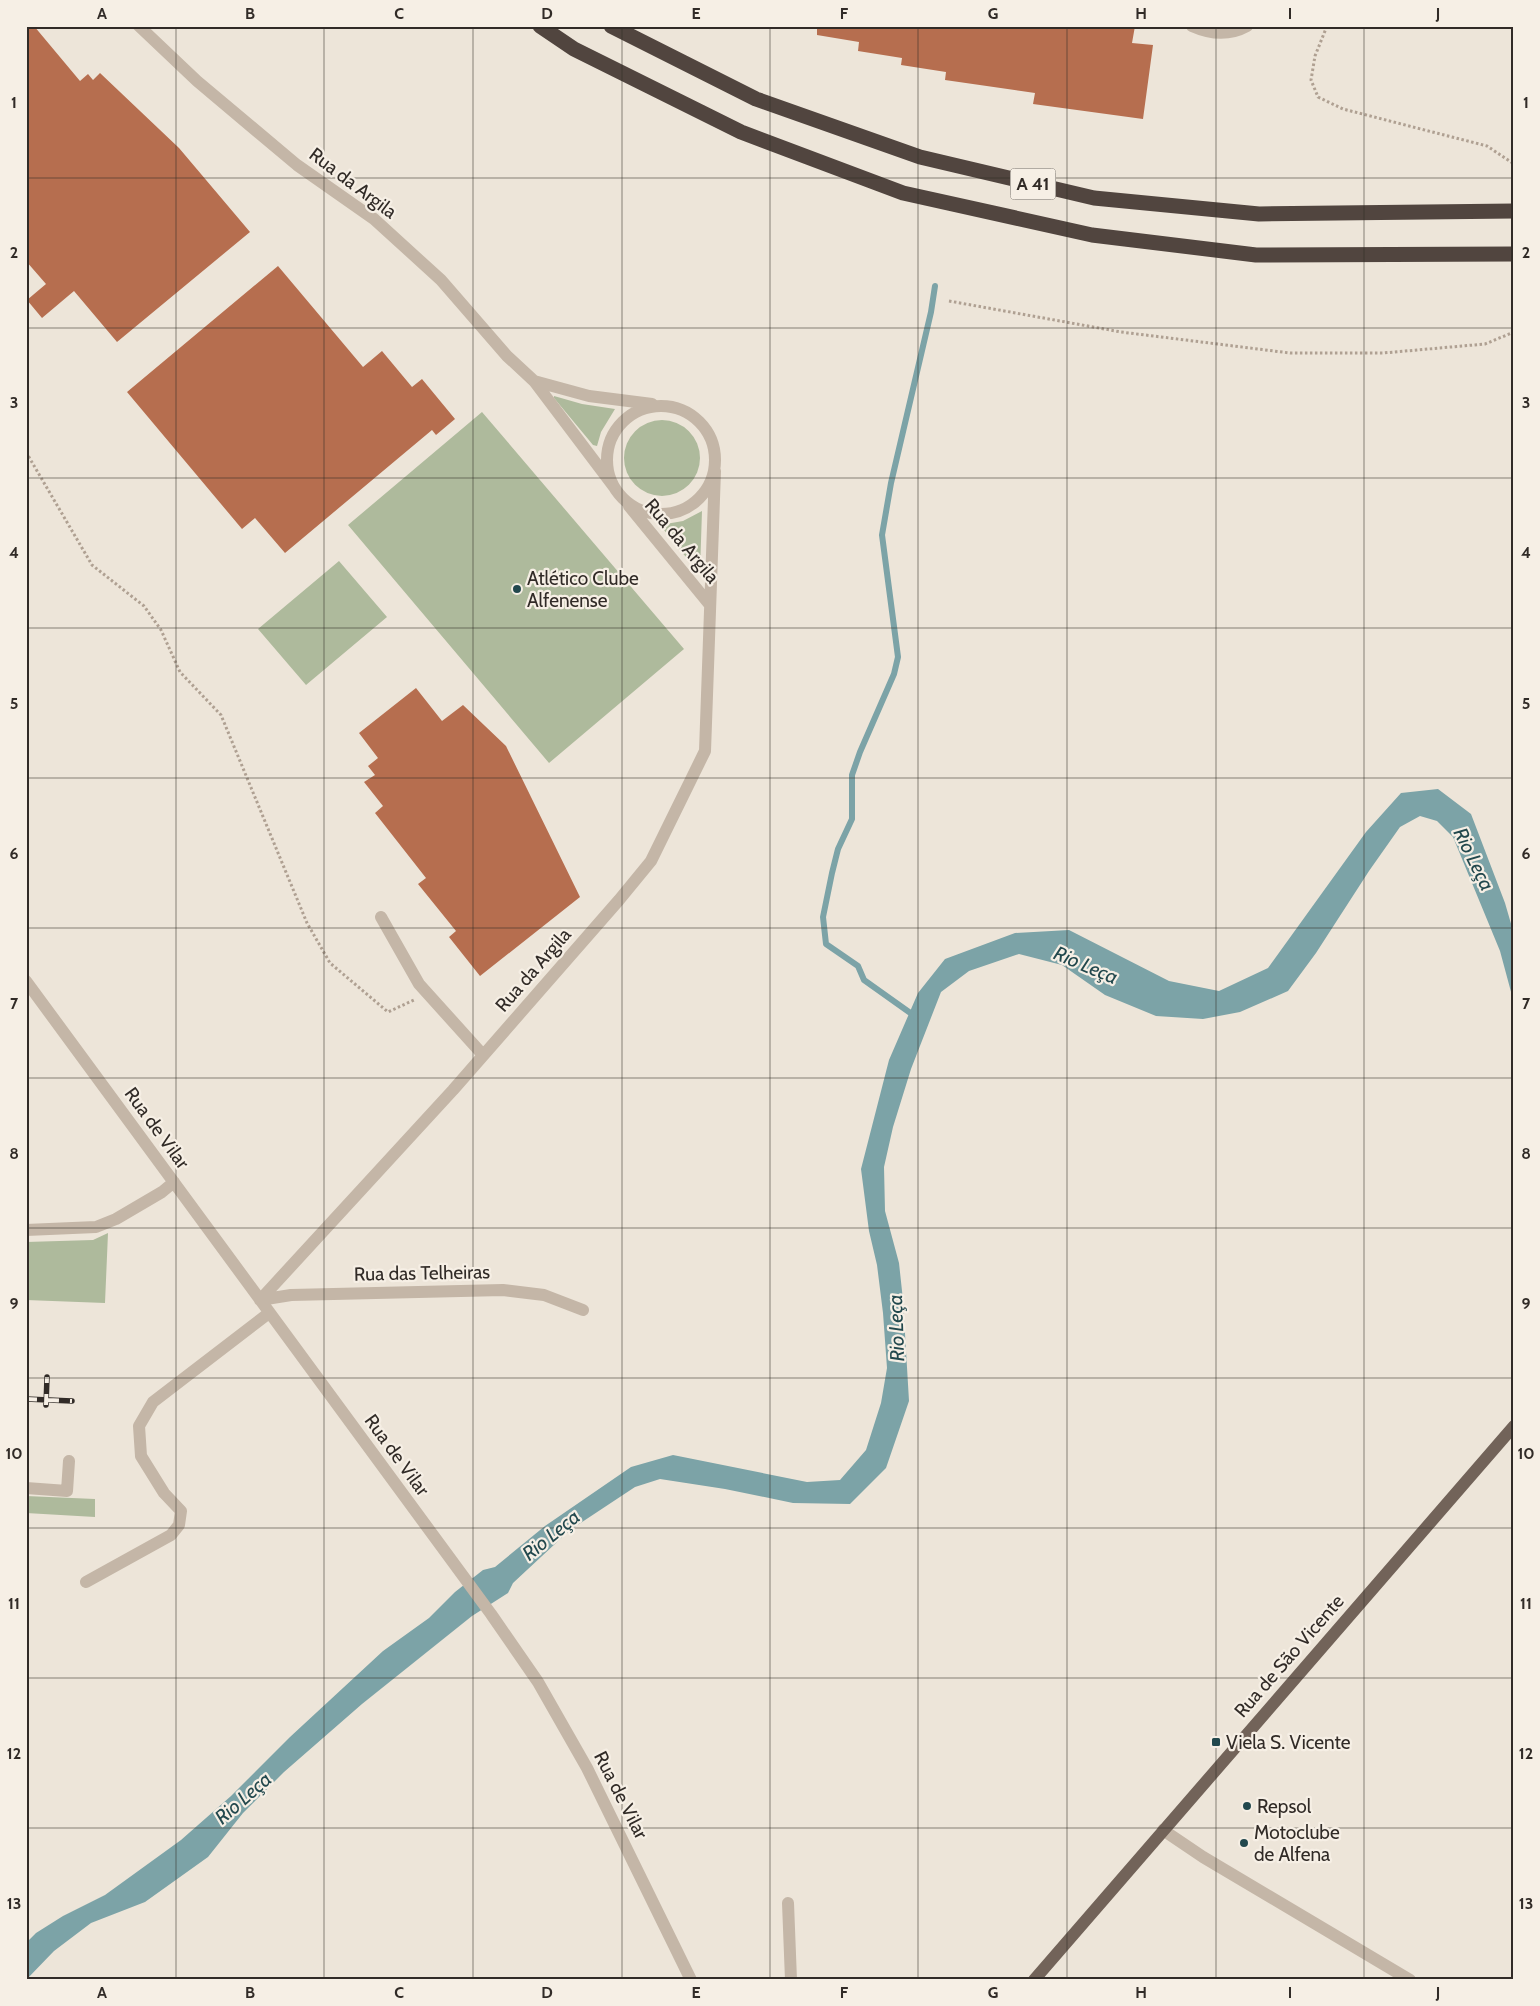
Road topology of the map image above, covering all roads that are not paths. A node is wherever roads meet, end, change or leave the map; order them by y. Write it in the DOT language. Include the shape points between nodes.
graph roads {
  1 [pos="139,26"];
  2 [pos="540,26"];
  3 [pos="611,26"];
  4 [pos="1192,26"];
  5 [pos="1247,26"];
  6 [pos="1514,211"];
  7 [pos="1514,254"];
  8 [pos="534,381"];
  9 [pos="670,406"];
  10 [pos="715,472"];
  11 [pos="614,487"];
  12 [pos="624,500"];
  13 [pos="710,605"];
  14 [pos="381,917"];
  15 [pos="26,981"];
  16 [pos="484,1055"];
  17 [pos="174,1182"];
  18 [pos="26,1230"];
  19 [pos="260,1300"];
  20 [pos="583,1310"];
  21 [pos="269,1313"];
  22 [pos="1514,1426"];
  23 [pos="69,1461"];
  24 [pos="26,1488"];
  25 [pos="86,1582"];
  26 [pos="1163,1830"];
  27 [pos="788,1903"];
  28 [pos="691,1980"];
  29 [pos="790,1980"];
  30 [pos="1034,1980"];
  31 [pos="1410,1980"];
  1 -- 8 [label="street, Rua da Argila" via="197,81 297,165 381,225 441,280"];
  2 -- 7 [label="highway, A 41" via="574,49 741,132 903,192 1092,235 1246,254"];
  3 -- 6 [label="highway, A 41" via="756,99 920,157 1094,198 1259,214"];
  4 -- 5 [label="street" via="1223,33"];
  8 -- 9 [label="street, Rua da Argila" via="589,396"];
  8 -- 11 [label="street, Rua da Argila"];
  9 -- 10 [label="street, Rua da Argila" via="701,422 711,437 716,454"];
  9 -- 11 [label="street, Rua da Argila" via="636,411 612,436 607,453 608,471"];
  10 -- 12 [label="street, Rua da Argila" via="700,499 671,514 639,510"];
  10 -- 13 [label="street, Rua da Argila"];
  11 -- 12 [label="street, Rua da Argila"];
  12 -- 13 [label="street, Rua da Argila"];
  13 -- 16 [label="street, Rua da Argila" via="705,752 651,860"];
  14 -- 16 [label="street" via="419,984"];
  15 -- 17 [label="street, Rua de Vilar"];
  16 -- 19 [label="street, Rua da Argila"];
  17 -- 18 [label="street" via="116,1219 96,1227"];
  17 -- 19 [label="street, Rua de Vilar"];
  19 -- 20 [label="street, Rua das Telheiras" via="291,1295 503,1290 544,1295"];
  19 -- 21 [label="street, Rua de Vilar"];
  21 -- 25 [label="street" via="153,1402 139,1426 140,1456 164,1493 181,1511 179,1525 171,1535"];
  21 -- 28 [label="street, Rua de Vilar" via="538,1682 587,1768"];
  22 -- 26 [label="main road, Rua de São Vicente"];
  23 -- 24 [label="street" via="67,1491"];
  26 -- 30 [label="main road, Rua de São Vicente"];
  26 -- 31 [label="street"];
  27 -- 29 [label="street"];
}
